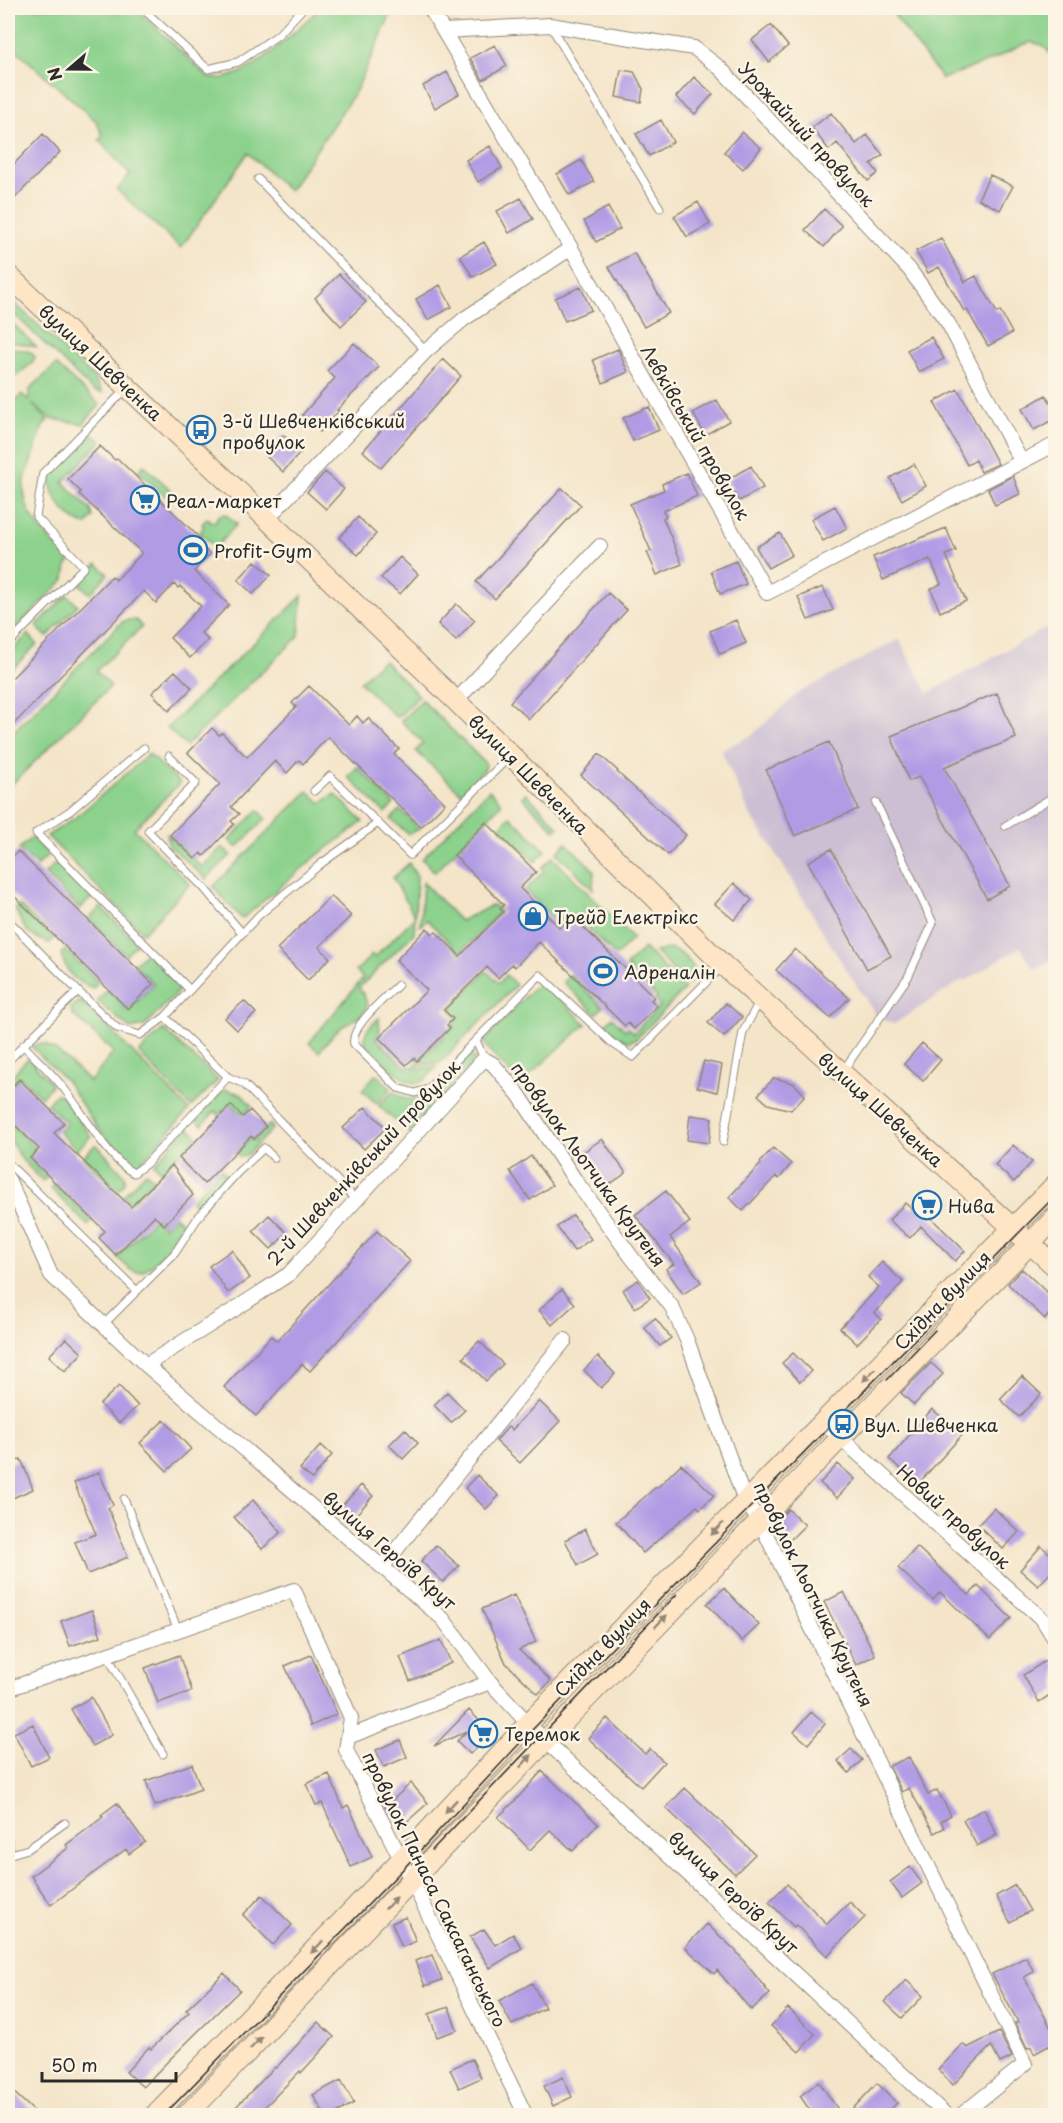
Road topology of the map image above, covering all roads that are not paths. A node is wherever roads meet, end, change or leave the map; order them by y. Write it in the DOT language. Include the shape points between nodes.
graph roads {
  1 [pos="142,8"];
  2 [pos="303,8"];
  3 [pos="430,8"];
  4 [pos="550,25"];
  5 [pos="445,31"];
  6 [pos="258,179"];
  7 [pos="660,208"];
  8 [pos="571,248"];
  9 [pos="8,275"];
  10 [pos="426,351"];
  11 [pos="128,387"];
  12 [pos="1056,444"];
  13 [pos="1021,461"];
  14 [pos="267,519"];
  15 [pos="600,546"];
  16 [pos="8,644"];
  17 [pos="456,701"];
  18 [pos="144,748"];
  19 [pos="170,756"];
  20 [pos="510,756"];
  21 [pos="314,791"];
  22 [pos="1056,795"];
  23 [pos="876,803"];
  24 [pos="378,823"];
  25 [pos="1005,826"];
  26 [pos="8,920"];
  27 [pos="242,933"];
  28 [pos="723,965"];
  29 [pos="398,985"];
  30 [pos="190,990"];
  31 [pos="78,991"];
  32 [pos="760,1000"];
  33 [pos="165,1017"];
  34 [pos="476,1040"];
  35 [pos="23,1045"];
  36 [pos="484,1059"];
  37 [pos="8,1061"];
  38 [pos="842,1073"];
  39 [pos="228,1077"];
  40 [pos="723,1142"];
  41 [pos="274,1158"];
  42 [pos="8,1163"];
  43 [pos="8,1179"];
  44 [pos="1056,1184"];
  45 [pos="355,1200"];
  46 [pos="1056,1217"];
  47 [pos="1013,1228"];
  48 [pos="1029,1243"];
  49 [pos="1056,1267"];
  50 [pos="137,1292"];
  51 [pos="104,1324"];
  52 [pos="565,1341"];
  53 [pos="146,1365"];
  54 [pos="823,1422"];
  55 [pos="840,1438"];
  56 [pos="124,1499"];
  57 [pos="745,1501"];
  58 [pos="759,1520"];
  59 [pos="383,1566"];
  60 [pos="178,1630"];
  61 [pos="1056,1641"];
  62 [pos="107,1655"];
  63 [pos="490,1682"];
  64 [pos="8,1689"];
  65 [pos="528,1724"];
  66 [pos="348,1737"];
  67 [pos="545,1741"];
  68 [pos="163,1754"];
  69 [pos="65,1823"];
  70 [pos="8,1841"];
  71 [pos="401,1860"];
  72 [pos="412,1881"];
  73 [pos="154,2115"];
  74 [pos="186,2115"];
  75 [pos="526,2115"];
  76 [pos="947,2115"];
  77 [pos="960,2115"];
  1 -- 2 [label="lane" via="208,69 238,62 278,35"];
  3 -- 5 [label="street, Левківський провулок"];
  4 -- 5 [label="street, Урожайний провулок"];
  4 -- 7 [label="lane"];
  4 -- 13 [label="street, Урожайний провулок" via="694,48 720,68 909,269 948,323"];
  5 -- 8 [label="street, Левківський провулок"];
  6 -- 10 [label="lane"];
  8 -- 10 [label="street" via="464,319"];
  8 -- 13 [label="street, Левківський провулок" via="767,593"];
  9 -- 11 [label="street, вулиця Шевченка"];
  10 -- 14 [label="street"];
  11 -- 14 [label="street, вулиця Шевченка"];
  11 -- 16 [label="lane" via="43,473 36,517 84,567"];
  12 -- 13 [label="street, Левківський провулок"];
  14 -- 17 [label="street, вулиця Шевченка"];
  15 -- 17 [label="street"];
  17 -- 20 [label="street, вулиця Шевченка"];
  18 -- 30 [label="lane" via="70,811 36,833"];
  19 -- 27 [label="lane" via="196,783 148,831"];
  20 -- 24 [label="lane" via="410,855"];
  20 -- 28 [label="street, вулиця Шевченка"];
  21 -- 24 [label="lane" via="330,776"];
  22 -- 25 [label="lane"];
  23 -- 38 [label="lane" via="933,923 908,978"];
  24 -- 27 [label="lane" via="322,863"];
  26 -- 31 [label="lane"];
  27 -- 30 [label="lane"];
  28 -- 32 [label="street, вулиця Шевченка"];
  28 -- 34 [label="lane" via="633,1057 612,1043 540,975"];
  29 -- 34 [label="lane" via="358,1027 352,1039 398,1088 415,1093 428,1089"];
  30 -- 33 [label="lane"];
  31 -- 33 [label="lane" via="117,1028 140,1035"];
  31 -- 35 [label="lane"];
  32 -- 38 [label="street, вулиця Шевченка"];
  32 -- 40 [label="lane" via="743,1032"];
  33 -- 39 [label="lane"];
  34 -- 36 [label="lane"];
  35 -- 37 [label="lane"];
  35 -- 39 [label="lane" via="65,1089 102,1142 134,1173"];
  36 -- 45 [label="street, 2-й Шевченківський провулок"];
  36 -- 57 [label="street, провулок Льотчика Крутеня" via="519,1095 575,1180 672,1307"];
  38 -- 47 [label="street, вулиця Шевченка"];
  39 -- 45 [label="lane" via="244,1084"];
  41 -- 50 [label="lane" via="264,1148 238,1172 198,1216 175,1253"];
  42 -- 50 [label="lane"];
  43 -- 51 [label="street, вулиця Героїв Крут" via="51,1275"];
  44 -- 47 [label="street, Східна вулиця"];
  45 -- 53 [label="street, 2-й Шевченківський провулок" via="289,1274"];
  46 -- 48 [label="street, Східна вулиця"];
  47 -- 48 [label="street, вулиця Шевченка"];
  47 -- 54 [label="street, Східна вулиця, one-way"];
  48 -- 49 [label="street, вулиця Шевченка"];
  48 -- 55 [label="street, Східна вулиця"];
  50 -- 51 [label="lane"];
  51 -- 53 [label="street, вулиця Героїв Крут"];
  52 -- 59 [label="street"];
  53 -- 59 [label="street, вулиця Героїв Крут"];
  54 -- 55 [label="street, Новий провулок"];
  54 -- 57 [label="street, Східна вулиця"];
  55 -- 58 [label="street, Східна вулиця"];
  55 -- 61 [label="street, Новий провулок" via="1043,1620"];
  56 -- 60 [label="lane"];
  57 -- 58 [label="street, провулок Льотчика Крутеня"];
  57 -- 65 [label="street, Східна вулиця, one-way"];
  67 -- 58 [label="street, Східна вулиця, one-way"];
  58 -- 77 [label="street, провулок Льотчика Крутеня" via="1025,2064"];
  59 -- 63 [label="street, вулиця Героїв Крут" via="443,1619"];
  60 -- 62 [label="street, провулок Панаса Саксаганського"];
  60 -- 66 [label="street, провулок Панаса Саксаганського" via="294,1590 351,1718"];
  62 -- 64 [label="street, провулок Панаса Саксаганського"];
  62 -- 68 [label="lane"];
  63 -- 65 [label="street, вулиця Героїв Крут"];
  63 -- 66 [label="street"];
  65 -- 67 [label="street, вулиця Героїв Крут"];
  65 -- 71 [label="street, Східна вулиця, one-way"];
  66 -- 71 [label="street, провулок Панаса Саксаганського" via="346,1750"];
  72 -- 67 [label="street, Східна вулиця, one-way"];
  67 -- 76 [label="street, вулиця Героїв Крут"];
  69 -- 70 [label="lane" via="28,1849 11,1854"];
  71 -- 72 [label="street, провулок Панаса Саксаганського"];
  71 -- 73 [label="street, Східна вулиця, one-way"];
  74 -- 72 [label="street, Східна вулиця, one-way"];
  72 -- 75 [label="street, провулок Панаса Саксаганського"];
}
